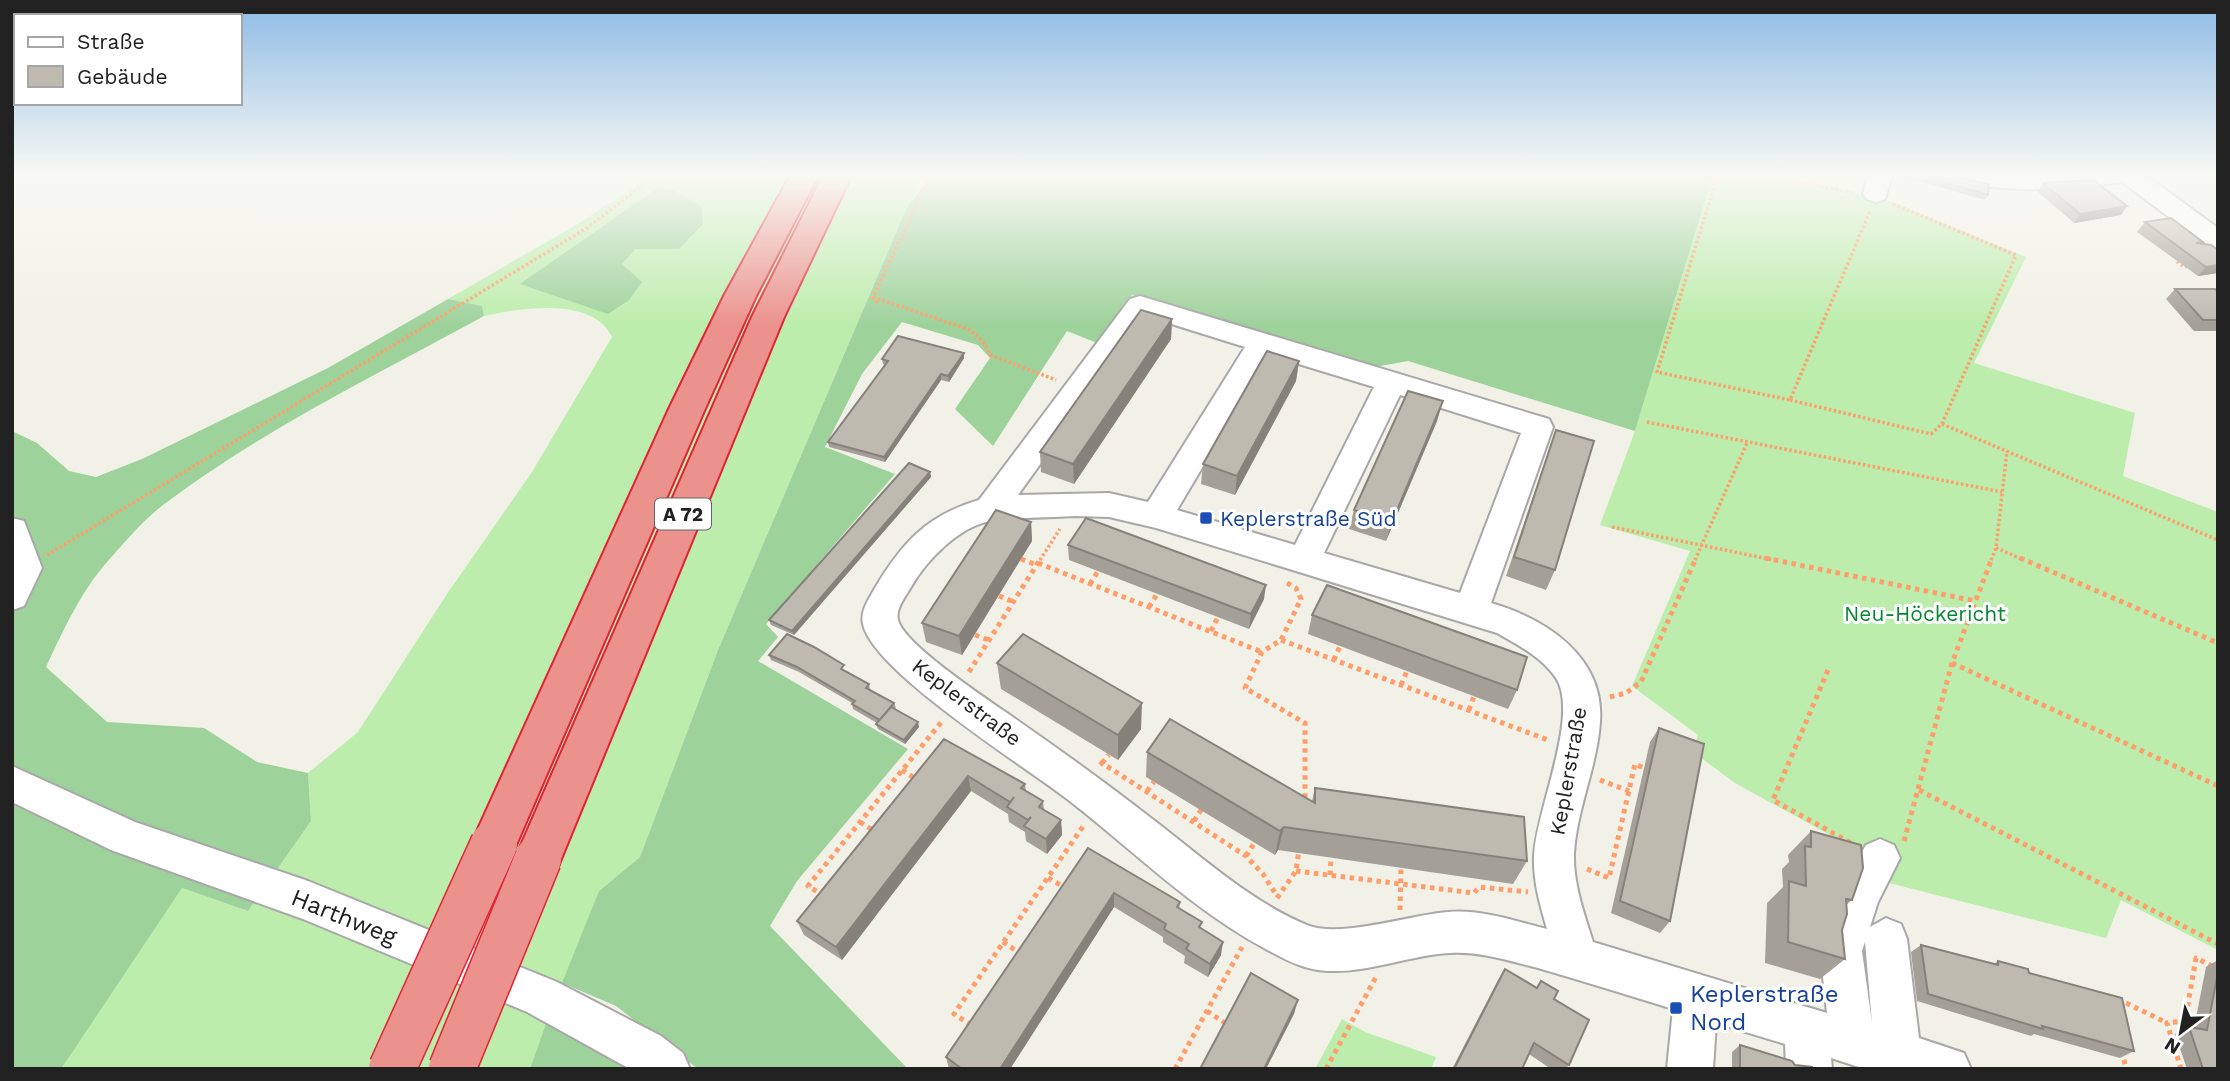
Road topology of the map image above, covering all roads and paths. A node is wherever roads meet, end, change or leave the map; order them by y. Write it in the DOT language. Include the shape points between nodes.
graph roads {
  1 [pos="592,224"];
  2 [pos="778,224"];
  3 [pos="814,224"];
  4 [pos="907,224"];
  5 [pos="1702,224"];
  6 [pos="1863,224"];
  7 [pos="1954,224"];
  8 [pos="2195,224"];
  9 [pos="2218,241"];
  10 [pos="2180,261"];
  11 [pos="2195,265"];
  12 [pos="873,297"];
  13 [pos="877,303"];
  14 [pos="1262,343"];
  15 [pos="1391,382"];
  16 [pos="1079,388"];
  17 [pos="1790,400"];
  18 [pos="1647,422"];
  19 [pos="1942,424"];
  20 [pos="1747,443"];
  21 [pos="2007,451"];
  22 [pos="2002,492"];
  23 [pos="1075,504"];
  24 [pos="990,509"];
  25 [pos="1156,516"];
  26 [pos="1612,527"];
  27 [pos="12,530"];
  28 [pos="2218,540"];
  29 [pos="1702,547"];
  30 [pos="1996,548"];
  31 [pos="1021,559"];
  32 [pos="1038,564"];
  33 [pos="1098,571"];
  34 [pos="1294,572"];
  35 [pos="19,582"];
  36 [pos="1090,584"];
  37 [pos="1157,594"];
  38 [pos="999,596"];
  39 [pos="1014,601"];
  40 [pos="1975,601"];
  41 [pos="1149,607"];
  42 [pos="1470,612"];
  43 [pos="1218,617"];
  44 [pos="1210,632"];
  45 [pos="975,635"];
  46 [pos="989,640"];
  47 [pos="1281,640"];
  48 [pos="2218,643"];
  49 [pos="1340,646"];
  50 [pos="1262,652"];
  51 [pos="1334,660"];
  52 [pos="1952,663"];
  53 [pos="1828,670"];
  54 [pos="1406,671"];
  55 [pos="1401,685"];
  56 [pos="1474,696"];
  57 [pos="956,699"];
  58 [pos="1584,705"];
  59 [pos="1469,710"];
  60 [pos="1575,750"];
  61 [pos="1109,755"];
  62 [pos="1644,768"];
  63 [pos="902,770"];
  64 [pos="1154,782"];
  65 [pos="12,783"];
  66 [pos="925,784"];
  67 [pos="1095,784"];
  68 [pos="2218,786"];
  69 [pos="1919,790"];
  70 [pos="1147,791"];
  71 [pos="1306,792"];
  72 [pos="1319,794"];
  73 [pos="1201,810"];
  74 [pos="1304,811"];
  75 [pos="1622,820"];
  76 [pos="1194,821"];
  77 [pos="860,822"];
  78 [pos="1632,823"];
  79 [pos="883,836"];
  80 [pos="1255,842"];
  81 [pos="1300,846"];
  82 [pos="516,852"];
  83 [pos="1246,856"];
  84 [pos="1554,856"];
  85 [pos="1331,858"];
  86 [pos="1880,858"];
  87 [pos="1401,868"];
  88 [pos="1296,871"];
  89 [pos="1331,875"];
  90 [pos="1048,878"];
  91 [pos="1609,878"];
  92 [pos="1478,879"];
  93 [pos="1618,881"];
  94 [pos="1401,884"];
  95 [pos="1479,887"];
  96 [pos="1070,891"];
  97 [pos="1558,895"];
  98 [pos="831,901"];
  99 [pos="1270,917"];
  100 [pos="1886,939"];
  101 [pos="1003,942"];
  102 [pos="1390,944"];
  103 [pos="2218,944"];
  104 [pos="1026,956"];
  105 [pos="1577,958"];
  106 [pos="2218,969"];
  107 [pos="2191,985"];
  108 [pos="2202,990"];
  109 [pos="1696,994"];
  110 [pos="2114,1009"];
  111 [pos="1207,1011"];
  112 [pos="2185,1021"];
  113 [pos="2167,1023"];
  114 [pos="1228,1024"];
  115 [pos="976,1029"];
  116 [pos="2203,1034"];
  117 [pos="1853,1043"];
  118 [pos="1808,1048"];
  119 [pos="2122,1048"];
  120 [pos="1932,1065"];
  121 [pos="392,1069"];
  122 [pos="452,1069"];
  123 [pos="667,1069"];
  124 [pos="1175,1069"];
  125 [pos="1326,1069"];
  126 [pos="1690,1069"];
  127 [pos="2126,1069"];
  128 [pos="2181,1069"];
  1 -- 35 [label="path"];
  2 -- 82 [label="highway, A 72" via="686,411"];
  3 -- 82 [label="highway, A 72"];
  4 -- 12 [label="path"];
  5 -- 17 [label="path" via="1657,372"];
  6 -- 17 [label="path"];
  7 -- 19 [label="path" via="2017,255"];
  8 -- 9 [label="street"];
  10 -- 11 [label="path" via="2176,261 2184,267"];
  12 -- 13 [label="path"];
  12 -- 16 [label="path" via="970,330 990,355"];
  14 -- 15 [label="street"];
  14 -- 16 [label="street" via="1140,305"];
  14 -- 25 [label="street"];
  15 -- 34 [label="street"];
  15 -- 42 [label="street" via="1538,428"];
  16 -- 24 [label="street"];
  17 -- 19 [label="path" via="1931,434"];
  18 -- 20 [label="path"];
  19 -- 21 [label="path"];
  20 -- 22 [label="path"];
  20 -- 29 [label="path"];
  21 -- 22 [label="path"];
  21 -- 28 [label="path"];
  22 -- 30 [label="path"];
  23 -- 24 [label="street, Keplerstraße"];
  23 -- 25 [label="street, Keplerstraße" via="1109,505"];
  23 -- 32 [label="path"];
  24 -- 57 [label="street, Keplerstraße" via="969,515 928,540 906,566 881,609 880,624 888,638"];
  25 -- 34 [label="street, Keplerstraße"];
  26 -- 29 [label="path"];
  27 -- 35 [label="street"];
  29 -- 40 [label="path"];
  29 -- 58 [label="path" via="1641,682 1626,693"];
  30 -- 40 [label="path"];
  30 -- 48 [label="path"];
  31 -- 32 [label="path"];
  32 -- 36 [label="path"];
  32 -- 39 [label="path"];
  33 -- 36 [label="path"];
  34 -- 42 [label="street, Keplerstraße"];
  34 -- 47 [label="path" via="1301,599"];
  36 -- 41 [label="path"];
  37 -- 41 [label="path"];
  38 -- 39 [label="path"];
  39 -- 46 [label="path"];
  40 -- 52 [label="path"];
  41 -- 44 [label="path"];
  42 -- 58 [label="street, Keplerstraße" via="1507,622 1553,647 1573,675"];
  43 -- 44 [label="path"];
  44 -- 50 [label="path"];
  45 -- 46 [label="path"];
  46 -- 57 [label="path"];
  47 -- 50 [label="path"];
  47 -- 51 [label="path"];
  49 -- 51 [label="path"];
  50 -- 71 [label="path" via="1245,688 1305,723"];
  51 -- 55 [label="path"];
  52 -- 68 [label="path"];
  52 -- 69 [label="path"];
  53 -- 86 [label="path" via="1773,800"];
  54 -- 55 [label="path"];
  55 -- 59 [label="path"];
  56 -- 59 [label="path"];
  57 -- 63 [label="path"];
  57 -- 67 [label="street, Keplerstraße"];
  58 -- 60 [label="street, Keplerstraße"];
  59 -- 60 [label="path"];
  60 -- 84 [label="street, Keplerstraße"];
  61 -- 67 [label="path"];
  62 -- 75 [label="path" via="1635,764"];
  63 -- 66 [label="path"];
  63 -- 77 [label="path"];
  64 -- 70 [label="path"];
  65 -- 123 [label="street, Harthweg" via="125,837 308,901 542,997 645,1052"];
  67 -- 70 [label="path"];
  67 -- 90 [label="path"];
  67 -- 99 [label="street, Keplerstraße" via="1223,899"];
  69 -- 86 [label="path" via="1897,863"];
  69 -- 103 [label="path"];
  70 -- 76 [label="path"];
  71 -- 72 [label="path"];
  71 -- 74 [label="path"];
  73 -- 76 [label="path"];
  75 -- 78 [label="path"];
  75 -- 91 [label="path"];
  76 -- 83 [label="path"];
  77 -- 79 [label="path"];
  77 -- 98 [label="path" via="808,886"];
  80 -- 83 [label="path"];
  81 -- 88 [label="path"];
  82 -- 121 [label="highway, A 72, bridge"];
  82 -- 122 [label="highway, A 72, bridge"];
  83 -- 99 [label="path" via="1263,874"];
  84 -- 91 [label="path"];
  84 -- 97 [label="street, Keplerstraße"];
  85 -- 89 [label="path"];
  86 -- 117 [label="street" via="1859,896 1841,951"];
  87 -- 94 [label="path"];
  88 -- 89 [label="path"];
  88 -- 99 [label="path"];
  89 -- 94 [label="path"];
  90 -- 96 [label="path"];
  90 -- 101 [label="path"];
  91 -- 93 [label="path"];
  92 -- 95 [label="path"];
  94 -- 95 [label="path" via="1474,893"];
  95 -- 97 [label="path"];
  97 -- 105 [label="street, Keplerstraße"];
  99 -- 102 [label="street, Keplerstraße" via="1306,947 1327,950"];
  99 -- 111 [label="path"];
  100 -- 120 [label="street"];
  101 -- 104 [label="path"];
  101 -- 115 [label="path" via="954,1014"];
  102 -- 105 [label="street, Keplerstraße" via="1449,932 1476,933"];
  102 -- 125 [label="path"];
  105 -- 109 [label="street, Keplerstraße"];
  106 -- 107 [label="path" via="2196,958"];
  107 -- 108 [label="path"];
  107 -- 112 [label="path"];
  109 -- 118 [label="street, Keplerstraße"];
  109 -- 126 [label="street"];
  110 -- 113 [label="path" via="2111,996"];
  111 -- 114 [label="path"];
  111 -- 124 [label="path"];
  112 -- 113 [label="path"];
  112 -- 116 [label="path"];
  113 -- 128 [label="path"];
  117 -- 118 [label="street, Keplerstraße"];
  117 -- 120 [label="street, Keplerstraße"];
  119 -- 127 [label="path"];
}
